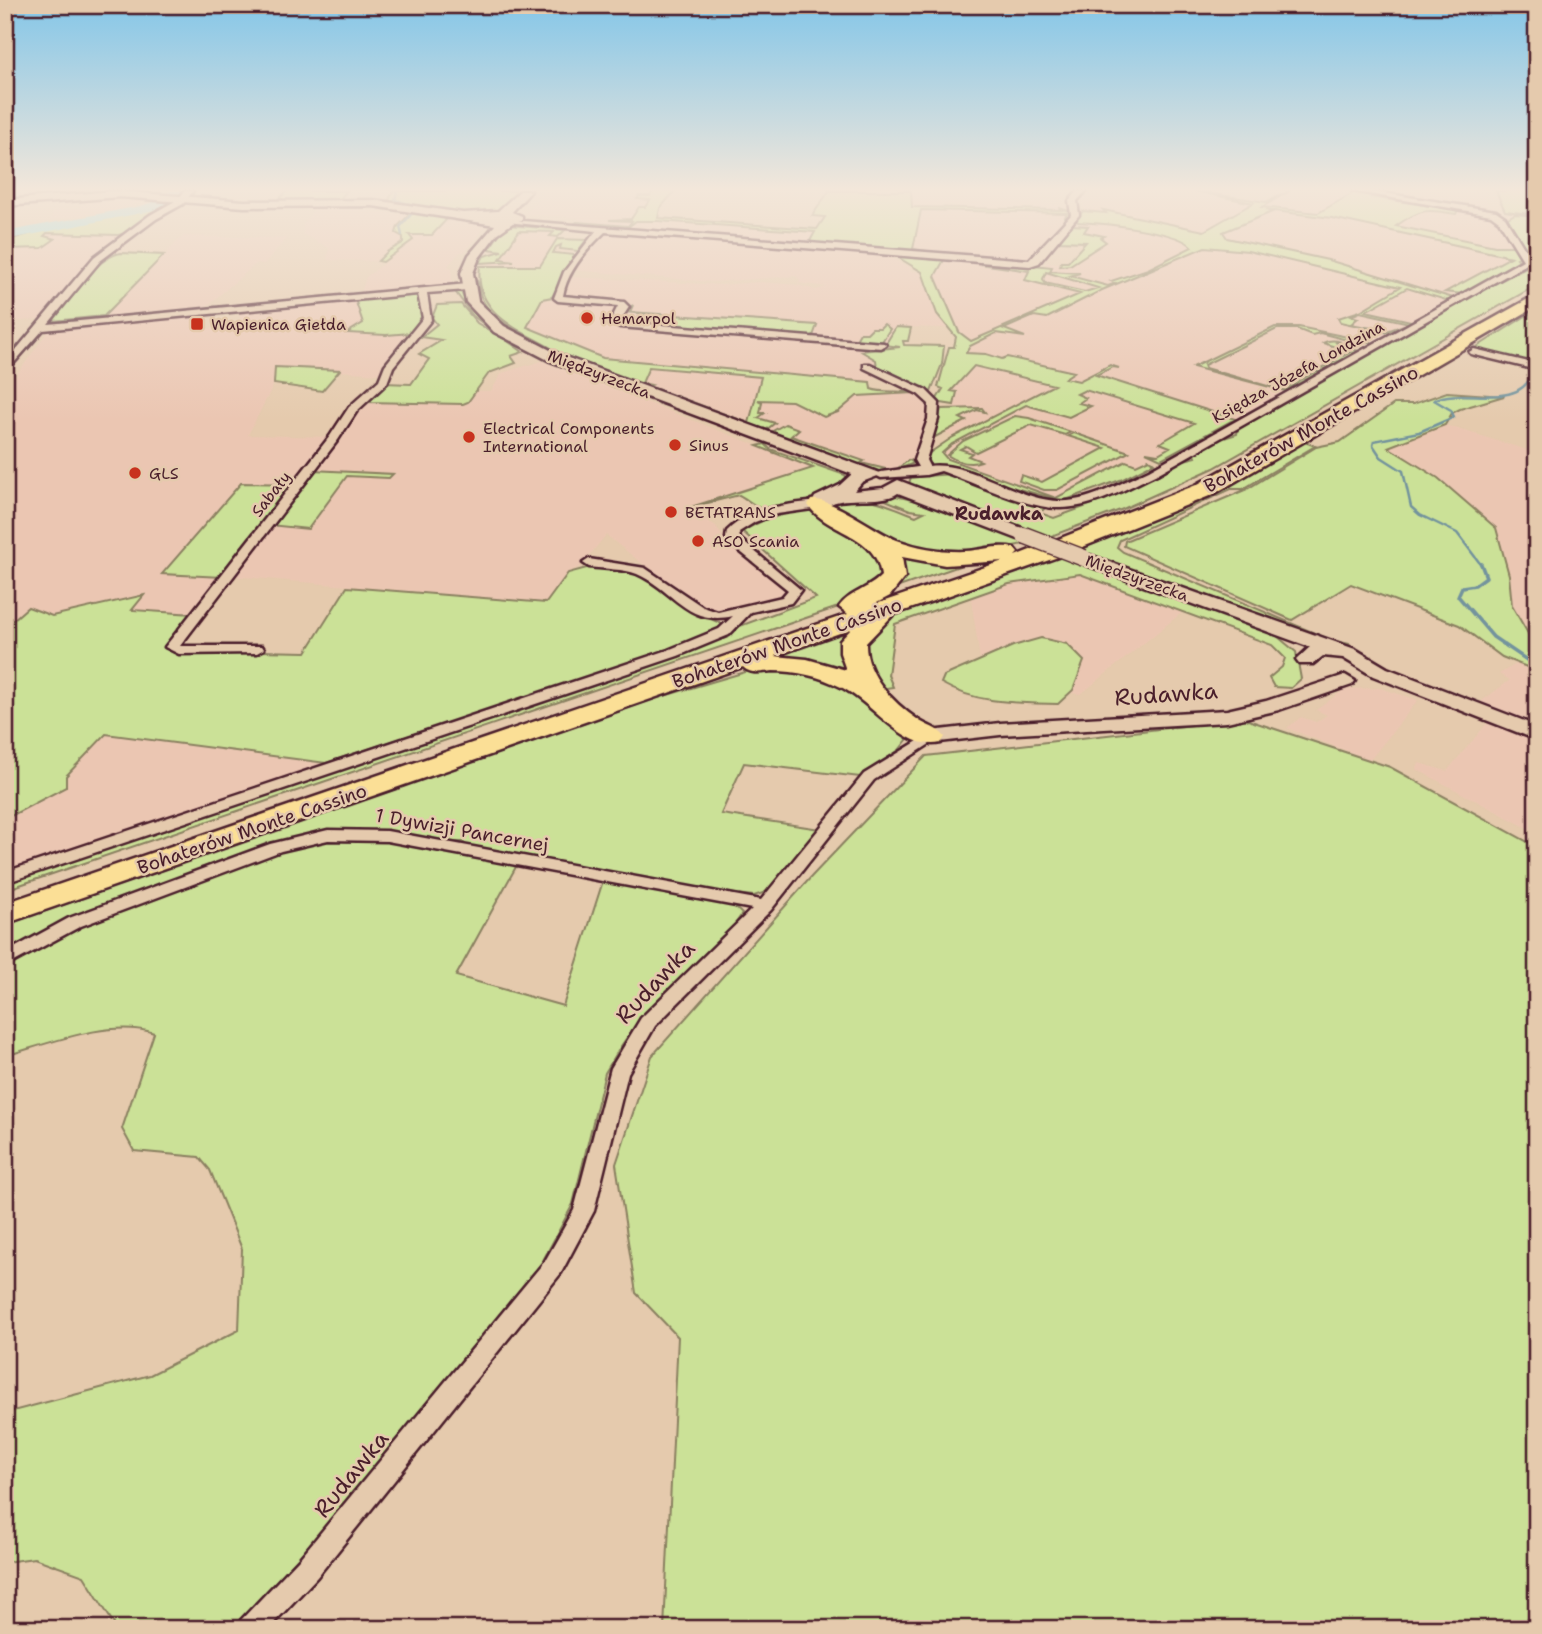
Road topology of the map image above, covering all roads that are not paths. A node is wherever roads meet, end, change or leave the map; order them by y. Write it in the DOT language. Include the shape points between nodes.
graph roads {
  1 [pos="90,267"];
  2 [pos="470,267"];
  3 [pos="571,267"];
  4 [pos="1517,267"];
  5 [pos="467,287"];
  6 [pos="1537,290"];
  7 [pos="422,291"];
  8 [pos="1537,299"];
  9 [pos="41,327"];
  10 [pos="881,345"];
  11 [pos="1474,352"];
  12 [pos="867,366"];
  13 [pos="1537,367"];
  14 [pos="5,370"];
  15 [pos="810,455"];
  16 [pos="925,470"];
  17 [pos="864,481"];
  18 [pos="894,487"];
  19 [pos="821,502"];
  20 [pos="868,536"];
  21 [pos="1054,541"];
  22 [pos="589,563"];
  23 [pos="907,602"];
  24 [pos="745,612"];
  25 [pos="1255,621"];
  26 [pos="820,622"];
  27 [pos="257,649"];
  28 [pos="1339,651"];
  29 [pos="1307,663"];
  30 [pos="1355,675"];
  31 [pos="666,685"];
  32 [pos="1286,701"];
  33 [pos="884,702"];
  34 [pos="1537,734"];
  35 [pos="931,737"];
  36 [pos="5,878"];
  37 [pos="5,901"];
  38 [pos="765,906"];
  39 [pos="5,914"];
  40 [pos="5,961"];
  41 [pos="250,1629"];
  1 -- 9 [label="street"];
  2 -- 5 [label="main road"];
  3 -- 10 [label="street" via="558,298 621,304 624,307 615,322 622,325"];
  4 -- 16 [label="street, Księdza Józefa Londzina" via="1160,468 1098,496 1067,505 1046,503 969,477"];
  5 -- 7 [label="street"];
  5 -- 15 [label="main road, Międzyrzecka" via="482,314 523,344"];
  6 -- 21 [label="highway, Bohaterów Monte Cassino" via="1229,467 1144,507"];
  7 -- 9 [label="street"];
  7 -- 27 [label="street, Sabały" via="428,318 388,367 373,394 353,408 172,647"];
  8 -- 23 [label="highway, Bohaterów Monte Cassino" via="1204,490 1101,534"];
  9 -- 14 [label="street"];
  11 -- 13 [label="street"];
  12 -- 16 [label="street" via="922,392 934,403 920,460"];
  15 -- 17 [label="main road, Międzyrzecka"];
  16 -- 17 [label="street, Księdza Józefa Londzina"];
  16 -- 18 [label="street, Księdza Józefa Londzina" via="903,477"];
  17 -- 18 [label="main road"];
  17 -- 18 [label="main road, Międzyrzecka"];
  17 -- 19 [label="main road"];
  18 -- 25 [label="main road, Międzyrzecka, bridge"];
  19 -- 20 [label="highway"];
  19 -- 24 [label="street" via="757,519 733,531 736,542 795,590 786,600"];
  20 -- 21 [label="highway" via="915,555 945,559 989,556"];
  20 -- 26 [label="highway" via="891,558 893,577 881,591"];
  21 -- 26 [label="highway, Bohaterów Monte Cassino"];
  22 -- 24 [label="street" via="641,571 710,615"];
  23 -- 31 [label="highway, Bohaterów Monte Cassino"];
  23 -- 33 [label="highway" via="866,626 851,647 855,667"];
  24 -- 36 [label="street" via="724,632 673,653"];
  25 -- 28 [label="main road, Międzyrzecka"];
  25 -- 29 [label="main road, Międzyrzecka" via="1300,647"];
  26 -- 37 [label="highway, Bohaterów Monte Cassino"];
  28 -- 29 [label="main road" via="1318,651"];
  28 -- 30 [label="main road, Międzyrzecka" via="1356,656"];
  29 -- 30 [label="main road" via="1324,677"];
  29 -- 32 [label="main road, Rudawka" via="1311,674 1307,683"];
  30 -- 32 [label="main road, Rudawka"];
  30 -- 34 [label="main road" via="1448,698"];
  31 -- 33 [label="highway" via="751,666 795,664 846,677"];
  31 -- 39 [label="highway, Bohaterów Monte Cassino"];
  32 -- 35 [label="main road, Rudawka" via="1215,718"];
  33 -- 35 [label="highway" via="915,732"];
  35 -- 38 [label="street, Rudawka" via="869,778"];
  38 -- 40 [label="street, 1 Dywizji Pancernej" via="387,836 328,835 276,847 75,922"];
  38 -- 41 [label="street, Rudawka" via="648,1022 625,1055 584,1211 554,1267 308,1568"];
}
